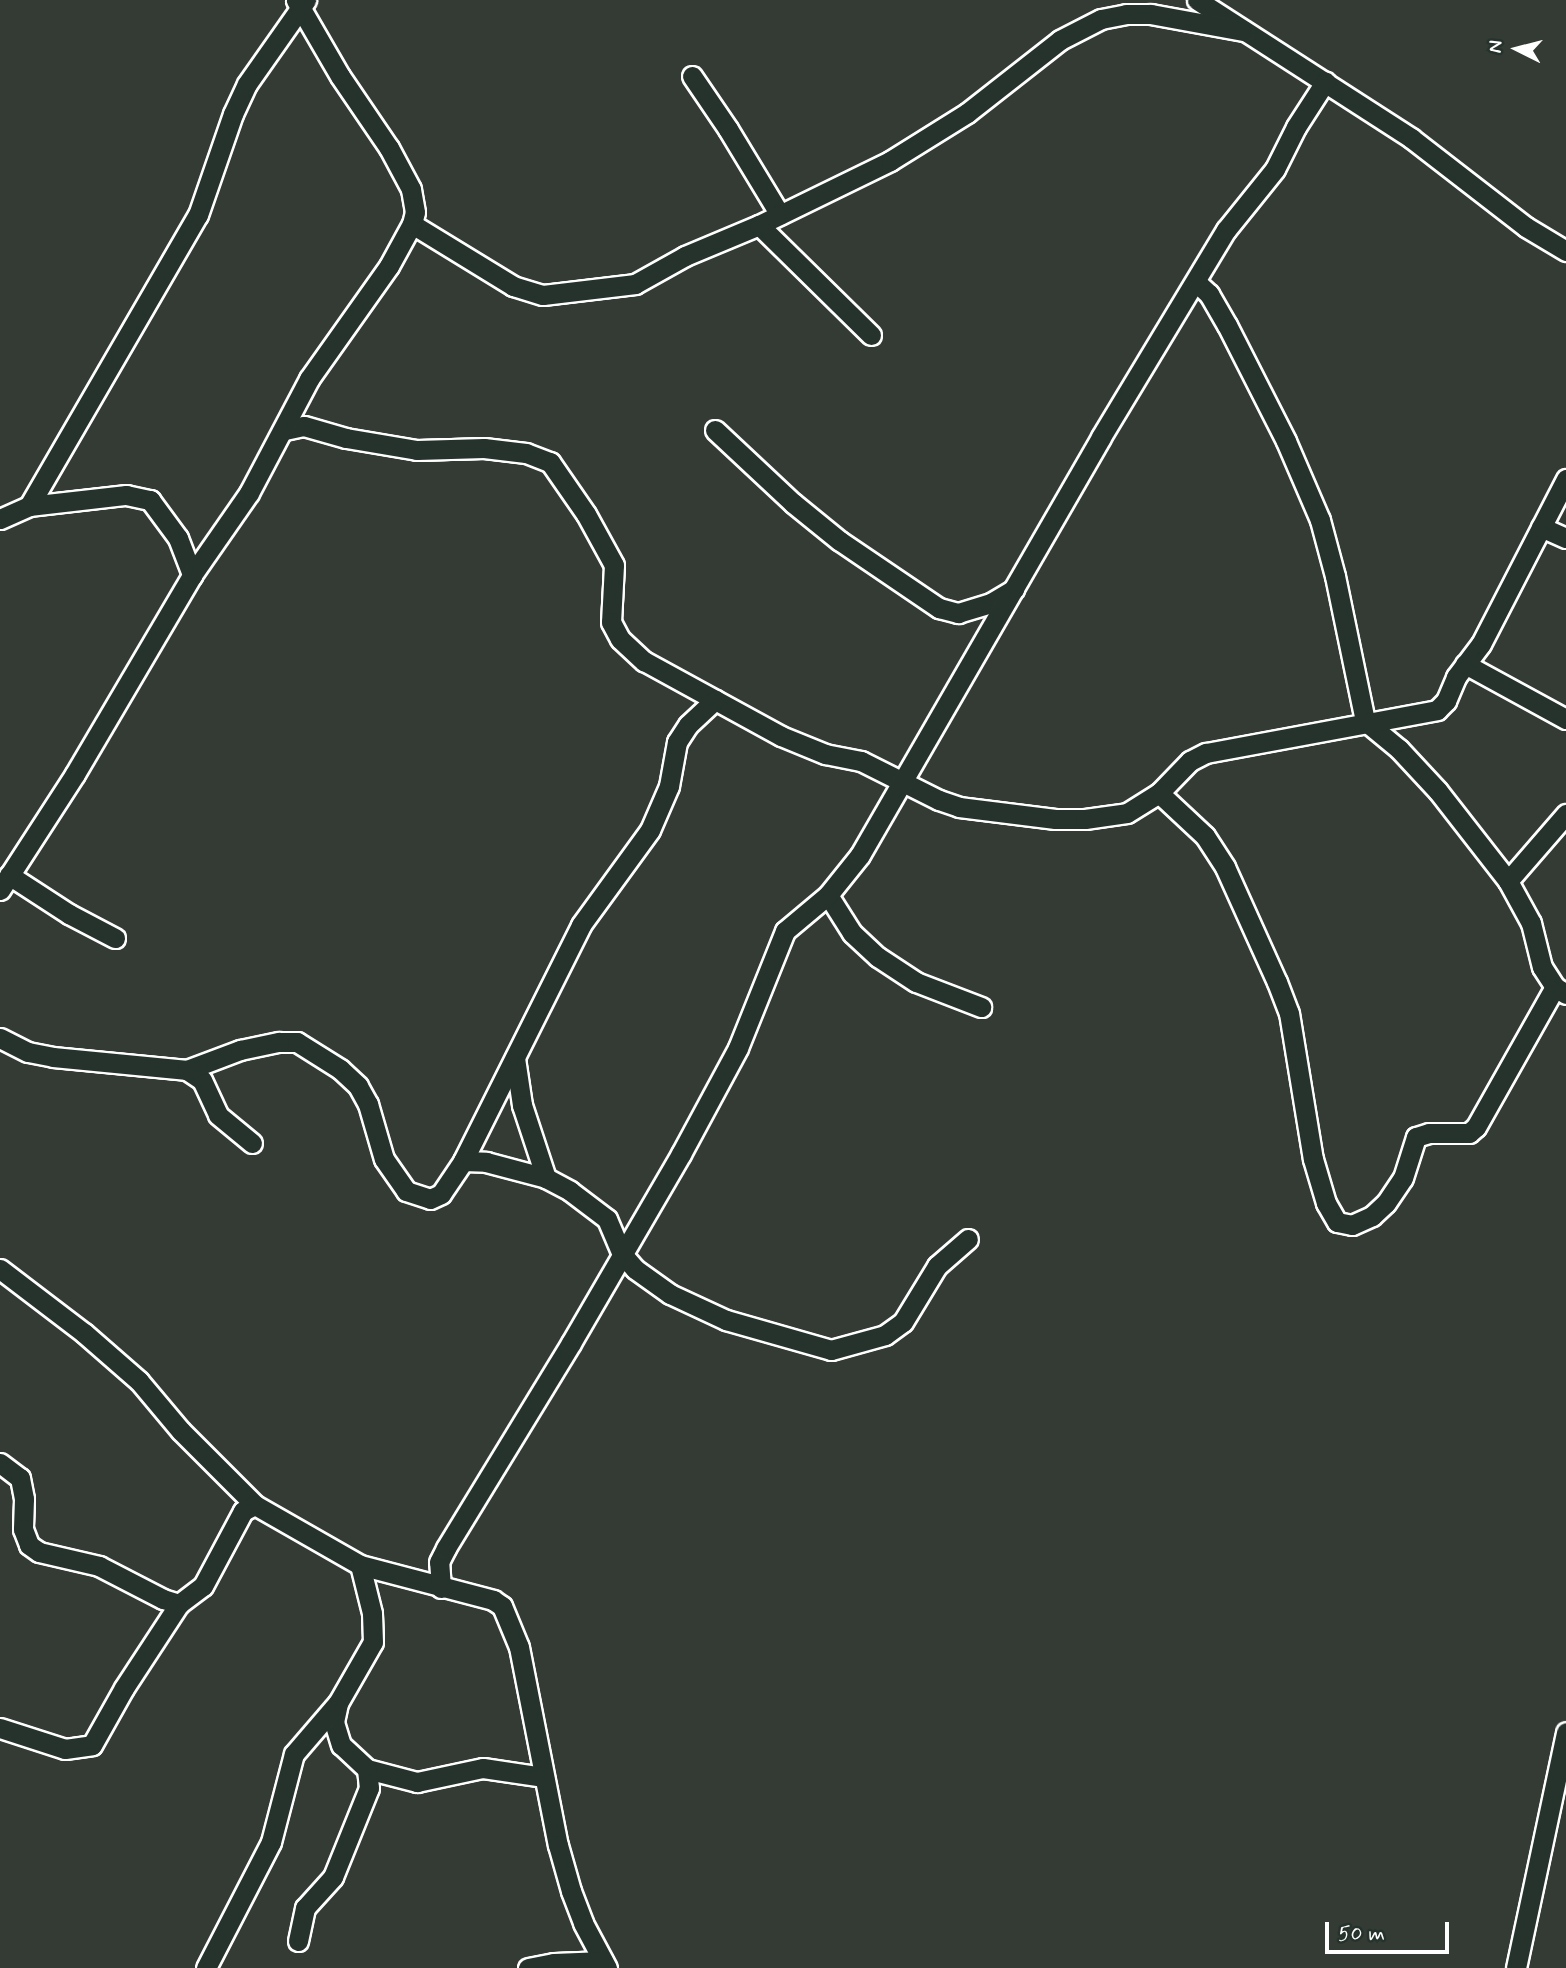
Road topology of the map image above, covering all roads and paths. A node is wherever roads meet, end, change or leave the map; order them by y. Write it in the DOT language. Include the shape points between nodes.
graph roads {
  1 [pos="1197,0"];
  2 [pos="301,3"];
  3 [pos="1244,31"];
  4 [pos="692,76"];
  5 [pos="1325,82"];
  6 [pos="780,215"];
  7 [pos="412,224"];
  8 [pos="759,225"];
  9 [pos="1566,251"];
  10 [pos="1196,282"];
  11 [pos="871,335"];
  12 [pos="285,430"];
  13 [pos="715,430"];
  14 [pos="1566,479"];
  15 [pos="29,506"];
  16 [pos="0,519"];
  17 [pos="1541,527"];
  18 [pos="1566,538"];
  19 [pos="192,575"];
  20 [pos="1015,589"];
  21 [pos="1465,664"];
  22 [pos="715,700"];
  23 [pos="1566,719"];
  24 [pos="1365,721"];
  25 [pos="901,782"];
  26 [pos="1160,793"];
  27 [pos="1566,814"];
  28 [pos="1508,881"];
  29 [pos="5,883"];
  30 [pos="828,895"];
  31 [pos="115,938"];
  32 [pos="1561,990"];
  33 [pos="981,1007"];
  34 [pos="0,1038"];
  35 [pos="514,1057"];
  36 [pos="187,1070"];
  37 [pos="252,1143"];
  38 [pos="463,1161"];
  39 [pos="546,1178"];
  40 [pos="607,1219"];
  41 [pos="641,1222"];
  42 [pos="968,1239"];
  43 [pos="622,1254"];
  44 [pos="0,1270"];
  45 [pos="0,1462"];
  46 [pos="255,1504"];
  47 [pos="439,1562"];
  48 [pos="360,1564"];
  49 [pos="407,1578"];
  50 [pos="441,1588"];
  51 [pos="179,1604"];
  52 [pos="338,1703"];
  53 [pos="0,1728"];
  54 [pos="1566,1732"];
  55 [pos="367,1769"];
  56 [pos="544,1777"];
  57 [pos="298,1941"];
  58 [pos="605,1965"];
  59 [pos="205,1968"];
  60 [pos="528,1968"];
  61 [pos="1517,1968"];
  1 -- 3 [label="street"];
  2 -- 7 [label="street" via="340,76 411,188"];
  2 -- 15 [label="street" via="247,84 198,215"];
  3 -- 5 [label="street"];
  3 -- 6 [label="street" via="1151,14 1101,19 1060,40 967,113 890,161"];
  4 -- 6 [label="street"];
  5 -- 9 [label="street" via="1411,138 1526,227"];
  5 -- 10 [label="street" via="1275,169 1226,230"];
  6 -- 8 [label="street"];
  7 -- 8 [label="street" via="513,286 543,295 635,285 685,256"];
  7 -- 12 [label="street" via="389,266 309,379"];
  8 -- 11 [label="street"];
  10 -- 20 [label="street"];
  10 -- 24 [label="street" via="1209,294 1227,325 1320,520"];
  12 -- 19 [label="street" via="249,493"];
  12 -- 22 [label="street" via="304,426 417,450 484,448 526,453 550,462 614,565 611,622 620,639 645,661"];
  13 -- 20 [label="street" via="812,518 939,608 958,613 991,603"];
  14 -- 17 [label="street"];
  15 -- 16 [label="street"];
  15 -- 19 [label="street" via="127,495 150,500 178,538"];
  17 -- 18 [label="street"];
  17 -- 21 [label="street" via="1481,644"];
  19 -- 29 [label="street"];
  20 -- 25 [label="street"];
  21 -- 23 [label="street"];
  21 -- 24 [label="street" via="1437,709"];
  22 -- 25 [label="street" via="780,736 825,754 862,761"];
  22 -- 35 [label="street" via="677,742 668,786 650,830 581,925"];
  24 -- 26 [label="street" via="1206,753 1190,761"];
  24 -- 28 [label="street" via="1438,791"];
  25 -- 26 [label="street" via="959,807 1055,819 1127,813"];
  25 -- 30 [label="street" via="860,855"];
  26 -- 32 [label="street" via="1205,836 1225,867 1278,982 1289,1013 1313,1159 1325,1203 1337,1222 1352,1225 1386,1203 1403,1178 1416,1137 1460,1135 1476,1126"];
  27 -- 28 [label="street"];
  28 -- 32 [label="street" via="1531,923 1542,967"];
  29 -- 31 [label="street"];
  30 -- 33 [label="street" via="852,933 878,957 916,982"];
  30 -- 41 [label="street" via="781,937 738,1048"];
  34 -- 36 [label="street" via="28,1052"];
  35 -- 38 [label="street"];
  35 -- 39 [label="street" via="522,1105"];
  36 -- 37 [label="street" via="202,1080 218,1115"];
  36 -- 38 [label="street" via="240,1050 297,1042 358,1086 384,1159 405,1191 430,1199 441,1194"];
  38 -- 39 [label="street" via="486,1162"];
  39 -- 40 [label="street"];
  40 -- 41 [label="street"];
  40 -- 43 [label="street"];
  41 -- 43 [label="street"];
  42 -- 43 [label="street" via="937,1266 903,1322 885,1335 831,1350 780,1338 706,1311 670,1294"];
  43 -- 47 [label="street"];
  44 -- 46 [label="street" via="139,1381 181,1431"];
  45 -- 51 [label="street" via="20,1478 23,1529 29,1545 39,1552 99,1566 130,1585"];
  46 -- 48 [label="street"];
  46 -- 51 [label="street" via="243,1511 203,1587"];
  47 -- 49 [label="street" via="423,1574"];
  47 -- 50 [label="street"];
  48 -- 49 [label="street"];
  48 -- 52 [label="street" via="372,1613 373,1642"];
  49 -- 50 [label="street"];
  50 -- 56 [label="street" via="493,1600 506,1612 519,1647"];
  51 -- 53 [label="street" via="92,1745 65,1749"];
  52 -- 55 [label="street" via="336,1737"];
  52 -- 59 [label="street" via="294,1754 271,1842"];
  54 -- 61 [label="street"];
  55 -- 56 [label="street" via="417,1782 483,1768"];
  55 -- 57 [label="street" via="366,1799 333,1877 305,1908"];
  56 -- 58 [label="street" via="571,1891"];
  58 -- 60 [label="street" via="554,1963"];
}
